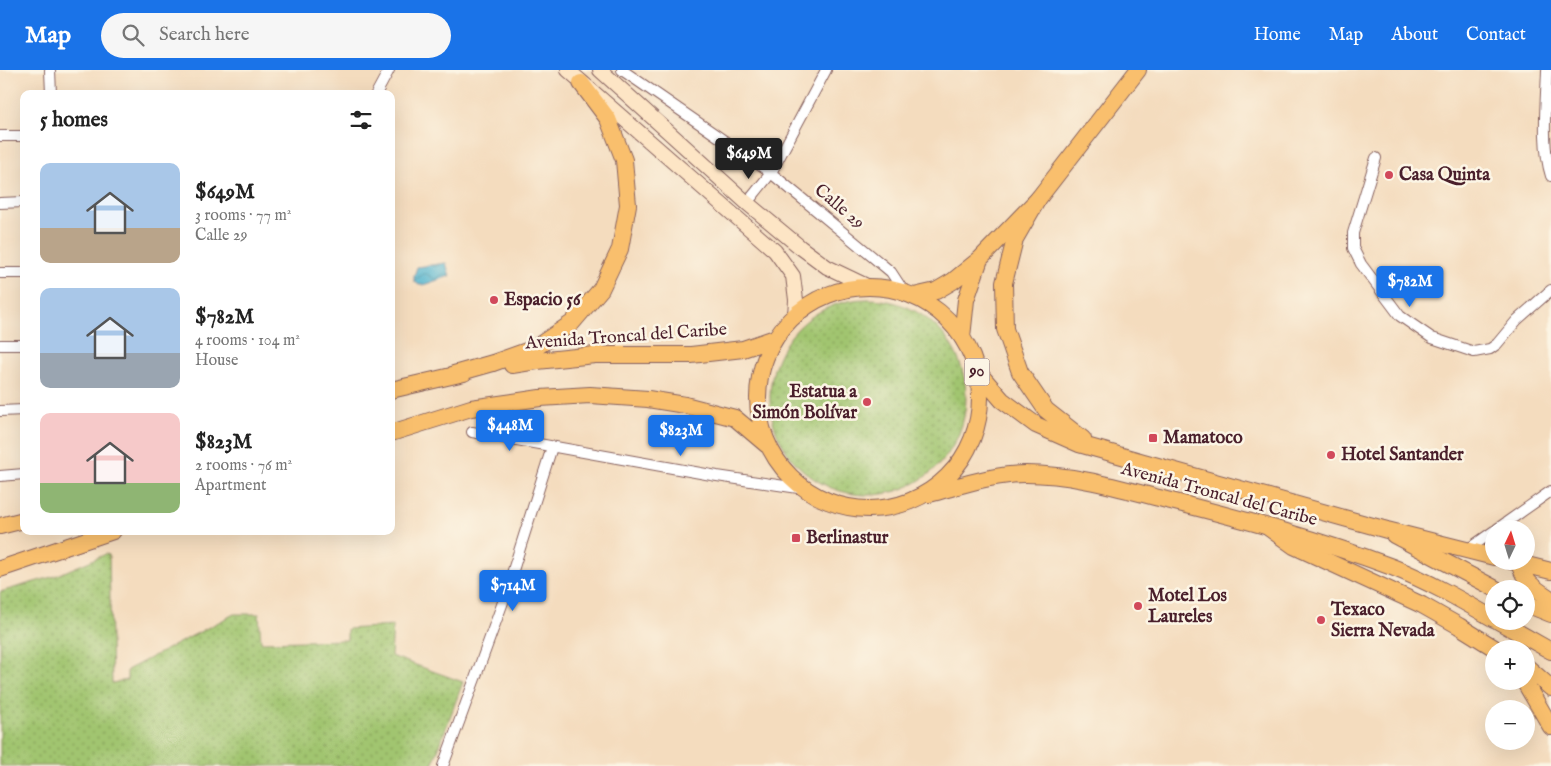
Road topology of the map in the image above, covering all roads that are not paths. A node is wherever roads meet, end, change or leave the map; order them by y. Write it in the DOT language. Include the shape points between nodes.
graph roads {
  1 [pos="50,70"];
  2 [pos="389,70"];
  3 [pos="568,70"];
  4 [pos="600,70"];
  5 [pos="622,70"];
  6 [pos="826,70"];
  7 [pos="1138,70"];
  8 [pos="1547,70"];
  9 [pos="581,83"];
  10 [pos="50,90"];
  11 [pos="378,90"];
  12 [pos="0,136"];
  13 [pos="20,136"];
  14 [pos="1376,158"];
  15 [pos="771,173"];
  16 [pos="1551,176"];
  17 [pos="1038,199"];
  18 [pos="20,202"];
  19 [pos="0,203"];
  20 [pos="746,203"];
  21 [pos="980,259"];
  22 [pos="0,273"];
  23 [pos="20,273"];
  24 [pos="868,287"];
  25 [pos="1551,290"];
  26 [pos="909,294"];
  27 [pos="795,315"];
  28 [pos="962,337"];
  29 [pos="775,338"];
  30 [pos="0,345"];
  31 [pos="20,345"];
  32 [pos="977,371"];
  33 [pos="454,374"];
  34 [pos="395,389"];
  35 [pos="0,410"];
  36 [pos="20,410"];
  37 [pos="395,432"];
  38 [pos="472,432"];
  39 [pos="768,446"];
  40 [pos="552,447"];
  41 [pos="1125,456"];
  42 [pos="20,474"];
  43 [pos="0,476"];
  44 [pos="805,489"];
  45 [pos="1551,492"];
  46 [pos="920,497"];
  47 [pos="1510,520"];
  48 [pos="20,521"];
  49 [pos="1265,525"];
  50 [pos="0,526"];
  51 [pos="1387,530"];
  52 [pos="100,535"];
  53 [pos="1485,537"];
  54 [pos="1467,550"];
  55 [pos="1485,555"];
  56 [pos="1535,567"];
  57 [pos="0,569"];
  58 [pos="1520,570"];
  59 [pos="1551,571"];
  60 [pos="1485,583"];
  61 [pos="1551,599"];
  62 [pos="1535,608"];
  63 [pos="1485,614"];
  64 [pos="1551,614"];
  65 [pos="1514,630"];
  66 [pos="1485,642"];
  67 [pos="1551,651"];
  68 [pos="1535,674"];
  69 [pos="1551,688"];
  70 [pos="1529,690"];
  71 [pos="1551,727"];
  72 [pos="444,766"];
  1 -- 10 [label="street"];
  2 -- 11 [label="street"];
  3 -- 9 [label="main road"];
  4 -- 20 [label="main road"];
  5 -- 15 [label="street, Calle 29"];
  6 -- 15 [label="street"];
  7 -- 17 [label="main road"];
  8 -- 16 [label="street" via="1545,124 1547,164"];
  9 -- 27 [label="main road" via="775,251 793,276"];
  9 -- 33 [label="main road" via="608,119 624,160 628,205 620,249 601,289 572,323 535,348"];
  12 -- 13 [label="street"];
  14 -- 25 [label="street" via="1353,232 1353,248 1361,264 1400,316 1432,338 1474,352 1490,349"];
  15 -- 20 [label="street"];
  15 -- 26 [label="street, Calle 29" via="891,272"];
  17 -- 21 [label="main road"];
  17 -- 41 [label="main road" via="1015,239 1004,283 1005,329 1020,372 1046,410 1082,439"];
  18 -- 19 [label="street"];
  20 -- 24 [label="main road" via="827,267"];
  21 -- 26 [label="main road" via="953,282 936,291"];
  21 -- 28 [label="main road" via="966,300"];
  22 -- 23 [label="street"];
  24 -- 26 [label="main road, 90"];
  24 -- 27 [label="main road, 90" via="842,290 817,300"];
  26 -- 28 [label="main road, 90" via="941,313"];
  27 -- 29 [label="main road, 90"];
  28 -- 32 [label="main road, 90"];
  29 -- 33 [label="main road, Avenida Troncal del Caribe" via="743,349 692,355 595,355 537,360"];
  29 -- 39 [label="main road, 90" via="764,358 757,402"];
  30 -- 31 [label="street"];
  32 -- 41 [label="main road, Avenida Troncal del Caribe / 90" via="1002,400 1036,425 1080,444"];
  32 -- 46 [label="main road, 90" via="980,408 971,444 950,474"];
  33 -- 34 [label="main road, Avenida Troncal del Caribe"];
  35 -- 36 [label="street"];
  37 -- 39 [label="main road, 90" via="471,408 540,398 590,396 676,403 735,418"];
  38 -- 40 [label="street"];
  39 -- 44 [label="main road, 90" via="784,470"];
  40 -- 44 [label="street"];
  40 -- 72 [label="street" via="503,602"];
  41 -- 51 [label="main road, Avenida Troncal del Caribe / 90"];
  42 -- 43 [label="street"];
  44 -- 46 [label="main road, 90" via="826,501 850,508 898,505"];
  45 -- 47 [label="street"];
  46 -- 49 [label="main road, Avenida Troncal del Caribe / 90" via="997,477 1024,474 1070,477"];
  48 -- 50 [label="main road"];
  49 -- 63 [label="main road, Avenida Troncal del Caribe / 90" via="1393,568"];
  49 -- 66 [label="main road" via="1294,546 1422,605"];
  51 -- 54 [label="main road, Avenida Troncal del Caribe / 90"];
  51 -- 60 [label="main road"];
  52 -- 57 [label="main road"];
  53 -- 54 [label="street"];
  54 -- 55 [label="main road, Avenida Troncal del Caribe / 90"];
  56 -- 59 [label="main road"];
  58 -- 61 [label="main road" via="1533,587"];
  62 -- 64 [label="main road"];
  65 -- 67 [label="main road"];
  68 -- 69 [label="main road"];
  70 -- 71 [label="main road"];
}
